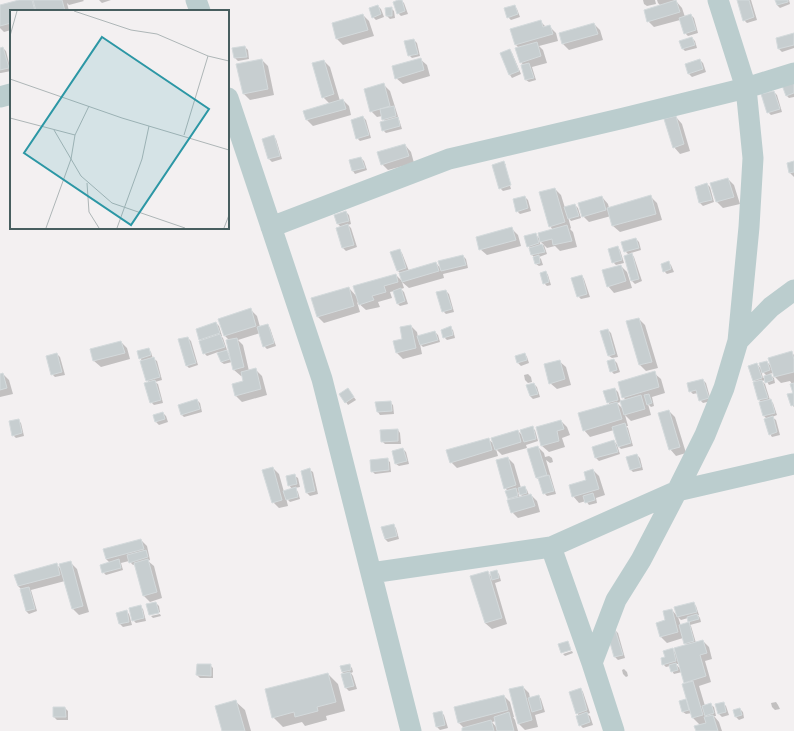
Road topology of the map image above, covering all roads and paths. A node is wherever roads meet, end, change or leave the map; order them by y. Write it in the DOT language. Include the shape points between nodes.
graph roads {
  1 [pos="196,0"];
  2 [pos="718,0"];
  3 [pos="200,10"];
  4 [pos="794,74"];
  5 [pos="746,88"];
  6 [pos="10,94"];
  7 [pos="0,98"];
  8 [pos="229,101"];
  9 [pos="271,228"];
  10 [pos="794,290"];
  11 [pos="738,341"];
  12 [pos="794,464"];
  13 [pos="677,491"];
  14 [pos="551,547"];
  15 [pos="371,574"];
  16 [pos="592,664"];
  17 [pos="411,731"];
  18 [pos="614,731"];
  1 -- 3 [label="street"];
  2 -- 5 [label="street"];
  4 -- 5 [label="street"];
  5 -- 9 [label="street" via="449,159"];
  5 -- 11 [label="street" via="753,158"];
  6 -- 7 [label="street"];
  8 -- 9 [label="street"];
  9 -- 15 [label="street" via="322,380"];
  10 -- 11 [label="street" via="771,307"];
  11 -- 13 [label="street" via="724,388 705,435"];
  12 -- 13 [label="street"];
  13 -- 14 [label="street"];
  13 -- 16 [label="street" via="641,560 616,600"];
  14 -- 15 [label="street"];
  14 -- 16 [label="street"];
  15 -- 17 [label="street"];
  16 -- 18 [label="street"];
}
